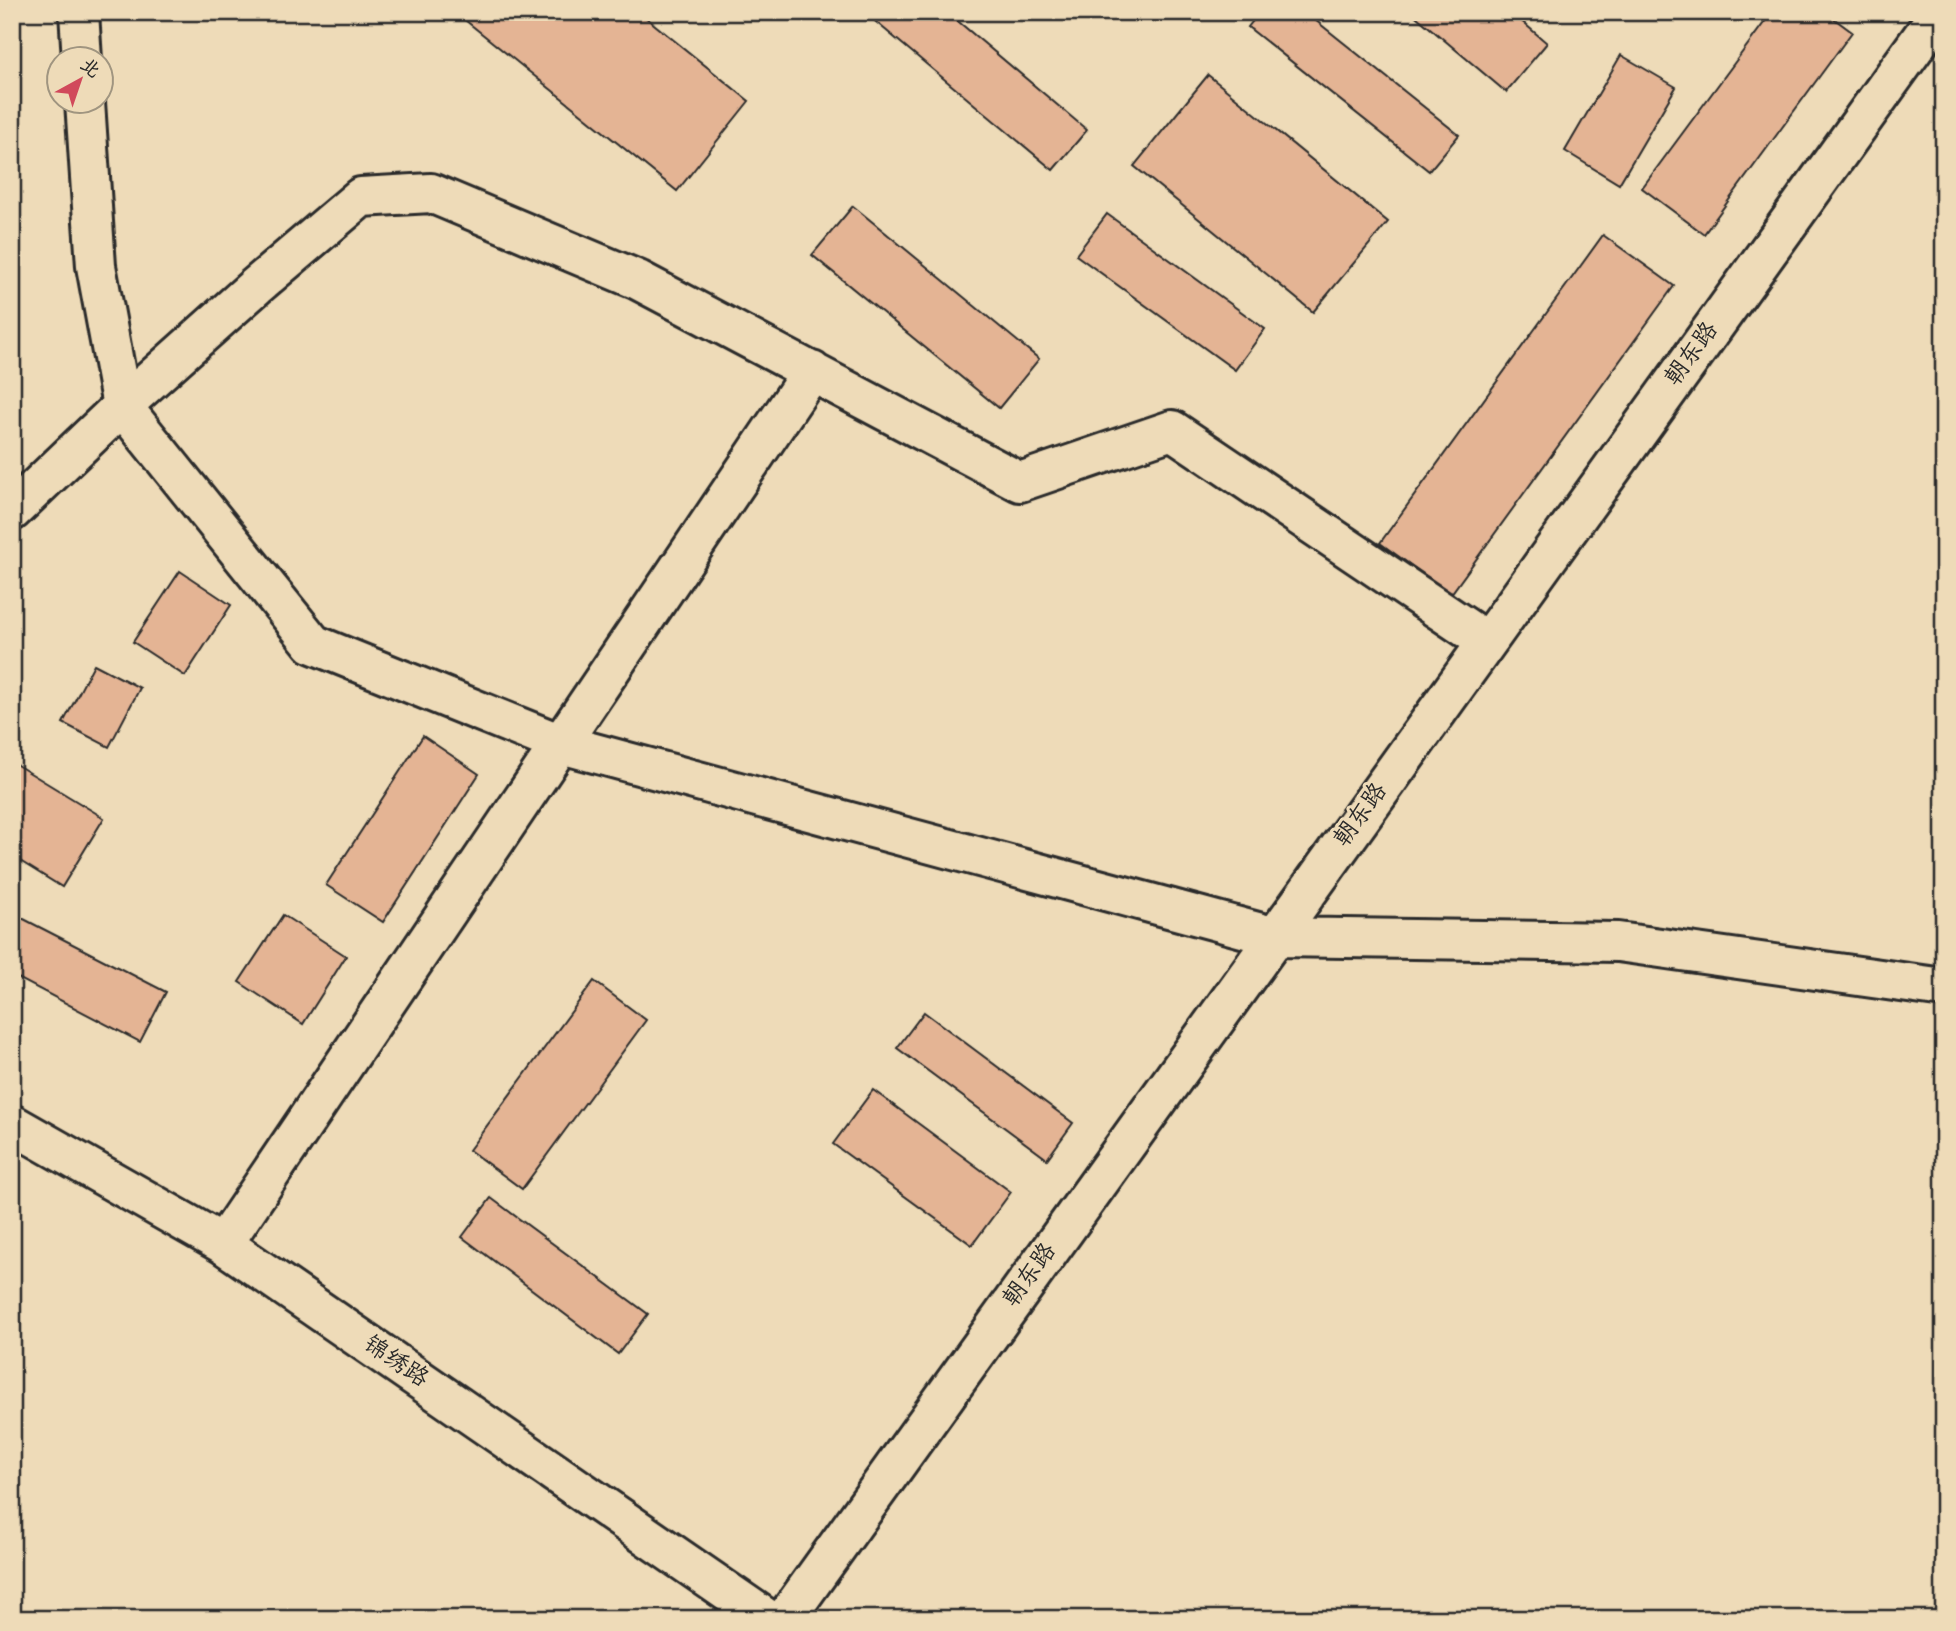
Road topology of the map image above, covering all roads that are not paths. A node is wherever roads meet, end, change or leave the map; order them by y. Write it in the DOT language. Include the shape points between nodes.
graph roads {
  1 [pos="79,12"];
  2 [pos="1940,12"];
  3 [pos="81,46"];
  4 [pos="86,116"];
  5 [pos="812,371"];
  6 [pos="122,406"];
  7 [pos="12,511"];
  8 [pos="1487,642"];
  9 [pos="561,744"];
  10 [pos="1276,937"];
  11 [pos="1944,988"];
  12 [pos="12,1124"];
  13 [pos="223,1244"];
  14 [pos="767,1619"];
  15 [pos="785,1619"];
  1 -- 3 [label="street"];
  2 -- 8 [label="street, 朝东路"];
  4 -- 6 [label="street" via="96,266"];
  5 -- 6 [label="street" via="638,279 431,193 361,197"];
  5 -- 8 [label="street" via="1020,482 1172,430"];
  5 -- 9 [label="street"];
  6 -- 7 [label="street"];
  6 -- 9 [label="street" via="313,644"];
  8 -- 10 [label="street, 朝东路"];
  9 -- 10 [label="street"];
  9 -- 13 [label="street"];
  10 -- 11 [label="street" via="1618,942"];
  10 -- 15 [label="street, 朝东路"];
  12 -- 13 [label="street, 锦绣路"];
  13 -- 14 [label="street, 锦绣路"];
}
